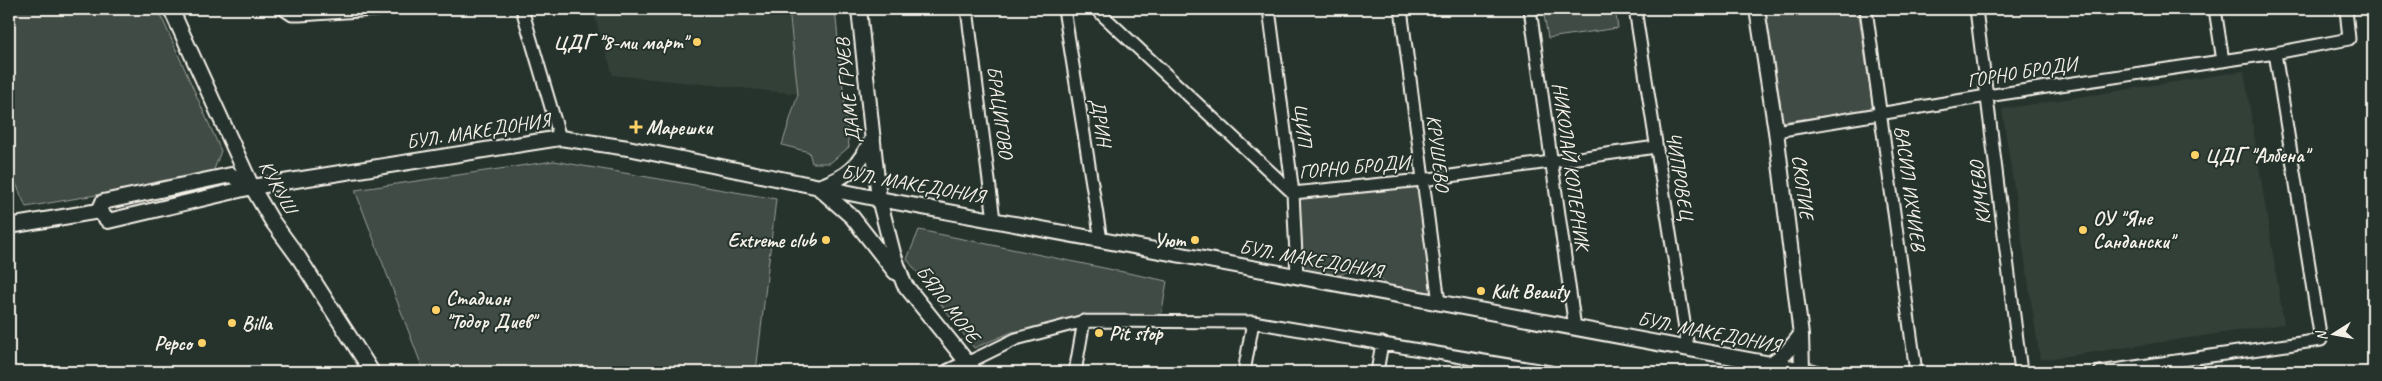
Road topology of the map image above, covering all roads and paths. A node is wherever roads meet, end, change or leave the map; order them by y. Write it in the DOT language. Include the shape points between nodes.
graph roads {
  1 [pos="171,9"];
  2 [pos="284,9"];
  3 [pos="389,9"];
  4 [pos="522,9"];
  5 [pos="859,9"];
  6 [pos="967,9"];
  7 [pos="1064,9"];
  8 [pos="1096,9"];
  9 [pos="1269,9"];
  10 [pos="1401,9"];
  11 [pos="1530,9"];
  12 [pos="1635,9"];
  13 [pos="1757,9"];
  14 [pos="1866,9"];
  15 [pos="1976,9"];
  16 [pos="2215,9"];
  17 [pos="2346,9"];
  18 [pos="2276,53"];
  19 [pos="2223,61"];
  20 [pos="1987,96"];
  21 [pos="1881,115"];
  22 [pos="1776,131"];
  23 [pos="560,138"];
  24 [pos="873,138"];
  25 [pos="1656,147"];
  26 [pos="1552,162"];
  27 [pos="1422,180"];
  28 [pos="252,187"];
  29 [pos="819,187"];
  30 [pos="1293,193"];
  31 [pos="879,199"];
  32 [pos="99,211"];
  33 [pos="994,220"];
  34 [pos="9,226"];
  35 [pos="1100,240"];
  36 [pos="1297,276"];
  37 [pos="904,284"];
  38 [pos="1439,303"];
  39 [pos="1084,321"];
  40 [pos="1252,322"];
  41 [pos="1575,328"];
  42 [pos="1801,335"];
  43 [pos="1382,343"];
  44 [pos="1688,348"];
  45 [pos="1770,364"];
  46 [pos="971,368"];
  47 [pos="1536,371"];
  48 [pos="372,372"];
  49 [pos="948,372"];
  50 [pos="1075,372"];
  51 [pos="1244,372"];
  52 [pos="1377,372"];
  53 [pos="1550,372"];
  54 [pos="1806,372"];
  55 [pos="1916,372"];
  56 [pos="2021,372"];
  57 [pos="2100,372"];
  1 -- 28 [label="street, КУКУШ"];
  2 -- 3 [label="street" via="300,15"];
  4 -- 23 [label="street"];
  5 -- 24 [label="street, ДАМЕ ГРУЕВ"];
  6 -- 33 [label="street, БРАЦИГОВО"];
  7 -- 35 [label="street, ДРИН"];
  8 -- 30 [label="street, ГОРНО БРОДИ"];
  9 -- 30 [label="street, ЩИП"];
  10 -- 27 [label="street, КРУШЕВО"];
  11 -- 26 [label="street, НИКОЛАЙ КОПЕРНИК"];
  12 -- 25 [label="street, ЧИПРОВЕЦ"];
  13 -- 22 [label="street, СКОПИЕ"];
  14 -- 21 [label="street, ВАСИЛ ИХЧИЕВ"];
  15 -- 20 [label="street, КИЧЕВО"];
  16 -- 19 [label="street"];
  17 -- 18 [label="street, ГОРНО БРОДИ" via="2349,39"];
  18 -- 19 [label="street, ГОРНО БРОДИ"];
  18 -- 57 [label="street" via="2321,340"];
  19 -- 20 [label="street, ГОРНО БРОДИ"];
  20 -- 21 [label="street, ГОРНО БРОДИ"];
  20 -- 56 [label="street, КИЧЕВО"];
  21 -- 22 [label="street, ГОРНО БРОДИ"];
  21 -- 55 [label="street, ВАСИЛ ИХЧИЕВ"];
  22 -- 42 [label="street, СКОПИЕ"];
  23 -- 28 [label="street, БУЛ. МАКЕДОНИЯ"];
  23 -- 29 [label="street, БУЛ. МАКЕДОНИЯ" via="628,148"];
  24 -- 29 [label="street" via="847,175"];
  24 -- 31 [label="street, ДАМЕ ГРУЕВ"];
  25 -- 26 [label="street, ГОРНО БРОДИ"];
  25 -- 44 [label="street, ЧИПРОВЕЦ"];
  26 -- 27 [label="street, ГОРНО БРОДИ"];
  26 -- 41 [label="street, НИКОЛАЙ КОПЕРНИК"];
  27 -- 30 [label="street, ГОРНО БРОДИ"];
  27 -- 38 [label="street, КРУШЕВО"];
  28 -- 32 [label="street, БУЛ. МАКЕДОНИЯ" via="108,221"];
  28 -- 32 [label="street" via="231,176 103,202"];
  28 -- 48 [label="street, КУКУШ"];
  29 -- 31 [label="street, БУЛ. МАКЕДОНИЯ"];
  29 -- 37 [label="street" via="866,232"];
  30 -- 36 [label="street, ЩИП"];
  31 -- 33 [label="street, БУЛ. МАКЕДОНИЯ"];
  31 -- 37 [label="street, БЯЛО МОРЕ"];
  32 -- 34 [label="street, БУЛ. МАКЕДОНИЯ"];
  33 -- 35 [label="street, БУЛ. МАКЕДОНИЯ"];
  35 -- 36 [label="street, БУЛ. МАКЕДОНИЯ"];
  36 -- 38 [label="street, БУЛ. МАКЕДОНИЯ"];
  37 -- 46 [label="street, БЯЛО МОРЕ"];
  38 -- 41 [label="street, БУЛ. МАКЕДОНИЯ"];
  39 -- 40 [label="street"];
  39 -- 46 [label="street" via="1016,339"];
  39 -- 50 [label="street"];
  40 -- 43 [label="street"];
  40 -- 51 [label="street"];
  41 -- 44 [label="street, БУЛ. МАКЕДОНИЯ"];
  42 -- 45 [label="street" via="1786,353"];
  42 -- 54 [label="street, СКОПИЕ"];
  43 -- 47 [label="street"];
  43 -- 52 [label="street"];
  44 -- 45 [label="street, БУЛ. МАКЕДОНИЯ"];
  45 -- 54 [label="street, БУЛ. МАКЕДОНИЯ"];
  46 -- 49 [label="street"];
  47 -- 53 [label="street"];
}
